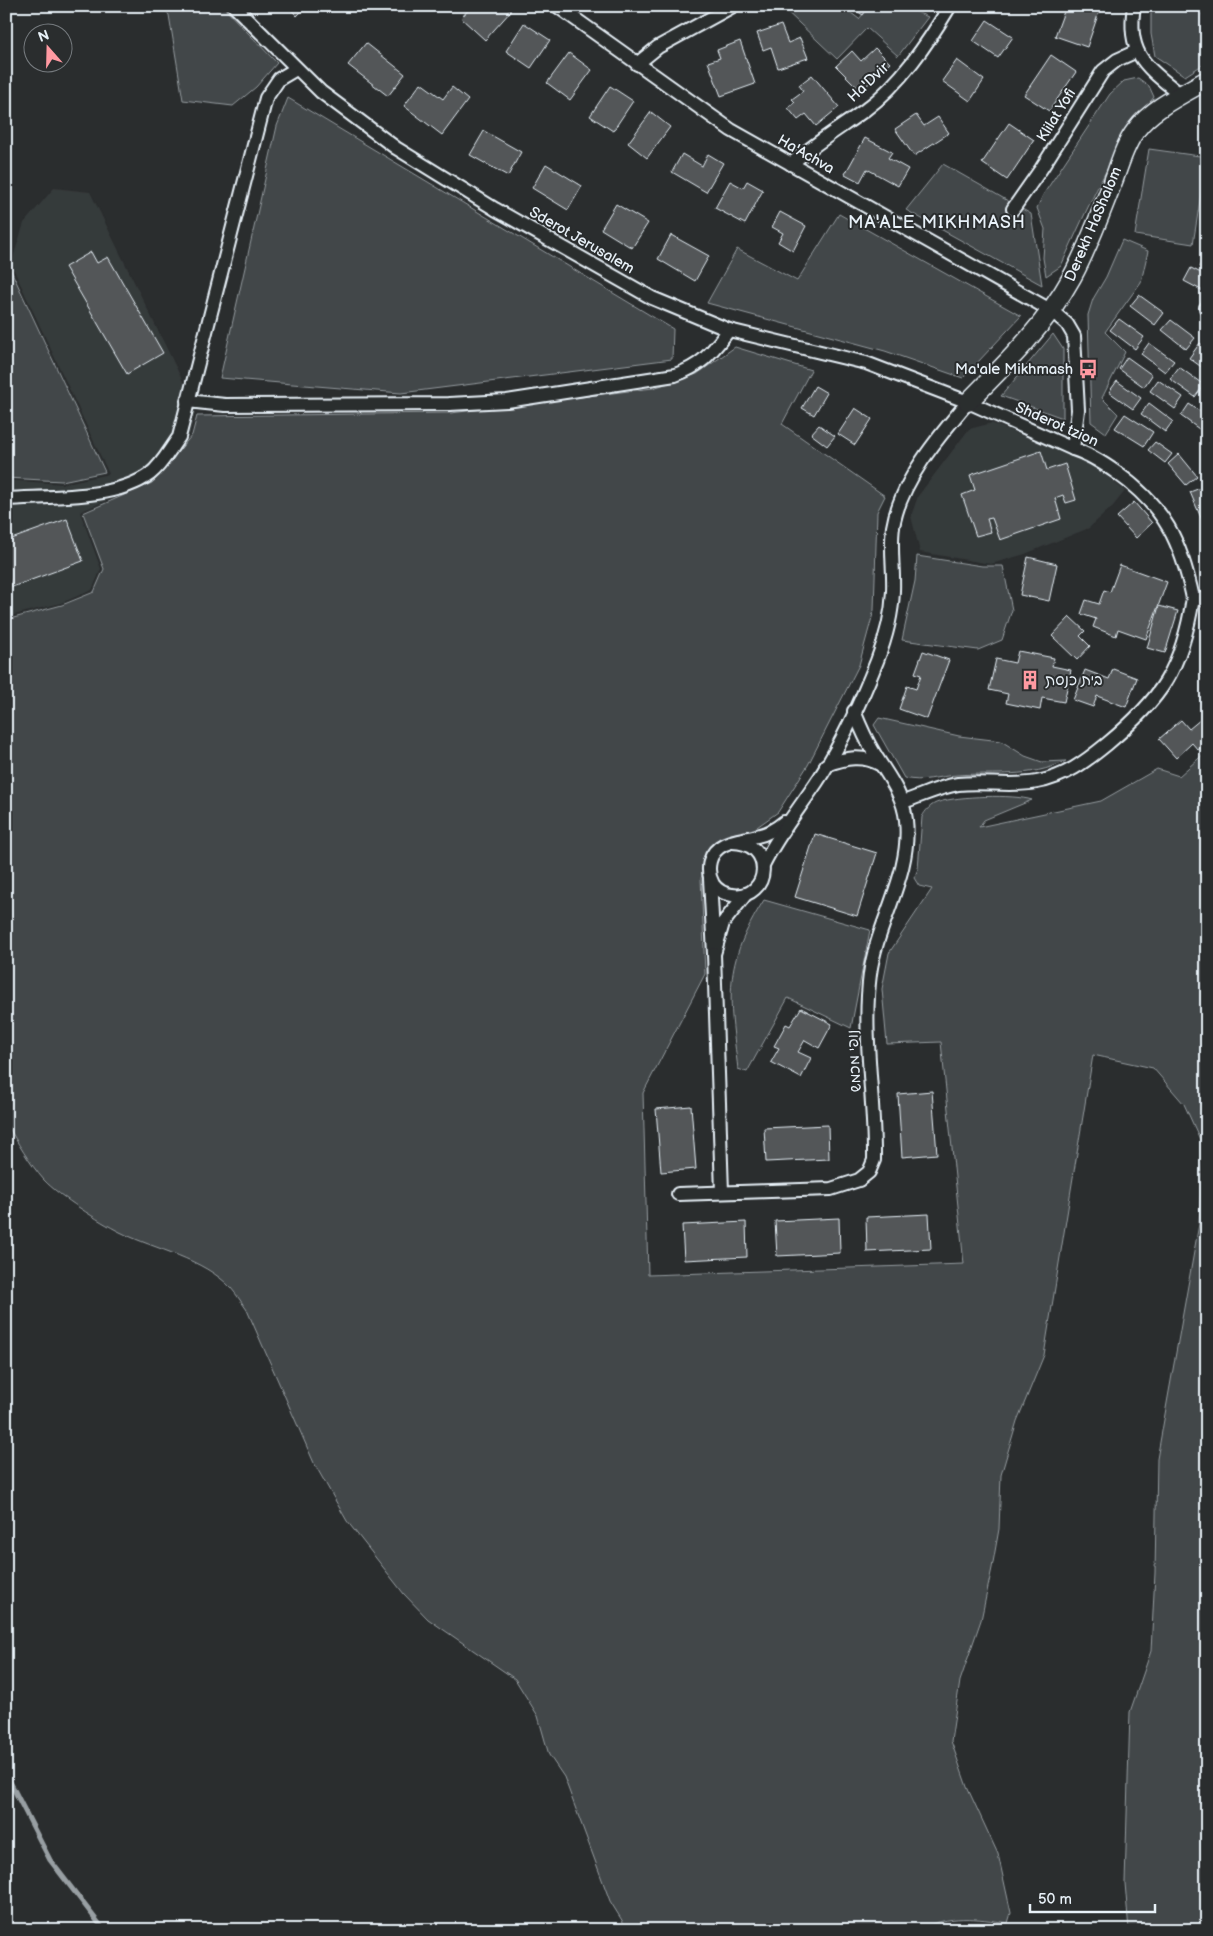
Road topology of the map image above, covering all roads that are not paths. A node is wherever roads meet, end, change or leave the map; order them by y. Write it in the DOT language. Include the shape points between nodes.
graph roads {
  1 [pos="234,6"];
  2 [pos="557,6"];
  3 [pos="733,6"];
  4 [pos="950,6"];
  5 [pos="1134,6"];
  6 [pos="1137,51"];
  7 [pos="637,64"];
  8 [pos="296,69"];
  9 [pos="1207,80"];
  10 [pos="1181,95"];
  11 [pos="791,164"];
  12 [pos="1013,209"];
  13 [pos="1052,312"];
  14 [pos="728,330"];
  15 [pos="187,401"];
  16 [pos="968,402"];
  17 [pos="1072,449"];
  18 [pos="6,499"];
  19 [pos="1193,598"];
  20 [pos="1207,600"];
  21 [pos="854,711"];
  22 [pos="826,765"];
  23 [pos="881,765"];
  24 [pos="903,802"];
  25 [pos="792,815"];
  26 [pos="730,842"];
  27 [pos="763,865"];
  28 [pos="710,876"];
  29 [pos="746,894"];
  30 [pos="714,954"];
  31 [pos="722,1192"];
  32 [pos="678,1194"];
  1 -- 8 [label="street, Sderot Jerusalem"];
  2 -- 7 [label="street, Ha'Achva"];
  3 -- 7 [label="street" via="658,47"];
  4 -- 11 [label="street, Ha'Dvir" via="935,31 889,88"];
  5 -- 6 [label="street" via="1131,22"];
  6 -- 10 [label="street" via="1144,64"];
  6 -- 12 [label="street, Klilat Yofi" via="1103,71"];
  7 -- 11 [label="street, Ha'Achva" via="731,130"];
  8 -- 14 [label="street, Sderot Jerusalem" via="356,120 437,174 652,298"];
  8 -- 15 [label="street" via="280,79 266,98"];
  9 -- 10 [label="street, Derekh HaShalom"];
  10 -- 13 [label="street, Derekh HaShalom" via="1136,130 1091,235"];
  11 -- 13 [label="street, Ha'Achva"];
  13 -- 16 [label="street, Derekh HaShalom"];
  13 -- 17 [label="street, Ha'Achva" via="1067,324 1074,336 1078,410"];
  14 -- 15 [label="street" via="710,355 695,368 675,375 507,401 386,406 225,405"];
  14 -- 16 [label="street, Sderot Jerusalem" via="866,363"];
  15 -- 18 [label="street" via="179,437 151,473 137,482 95,493"];
  16 -- 17 [label="street, Shderot tzion"];
  16 -- 21 [label="street" via="923,459 899,504 893,528 893,592 889,626"];
  17 -- 19 [label="street, Shderot tzion" via="1086,453 1107,466 1153,503 1174,535 1186,566"];
  19 -- 20 [label="street"];
  19 -- 24 [label="street" via="1185,642 1154,700 1126,728 1072,770 1056,778 1029,784 952,785"];
  21 -- 22 [label="street"];
  21 -- 23 [label="street, נופי מכמש"];
  22 -- 23 [label="street" via="858,758 871,759"];
  22 -- 25 [label="street" via="811,792"];
  23 -- 24 [label="street, נופי מכמש"];
  24 -- 31 [label="street, נופי מכמש" via="905,859 876,946 868,996 874,1143 874,1160 869,1172 847,1186 831,1189"];
  25 -- 26 [label="street" via="778,827 759,836"];
  25 -- 27 [label="street"];
  26 -- 27 [label="street" via="739,841 755,849"];
  26 -- 28 [label="street" via="715,851 708,867"];
  27 -- 29 [label="street" via="760,883"];
  28 -- 29 [label="street" via="720,891 737,896"];
  28 -- 30 [label="street"];
  29 -- 30 [label="street" via="723,923"];
  30 -- 31 [label="street"];
  31 -- 32 [label="street, נופי מכמש"];
}
